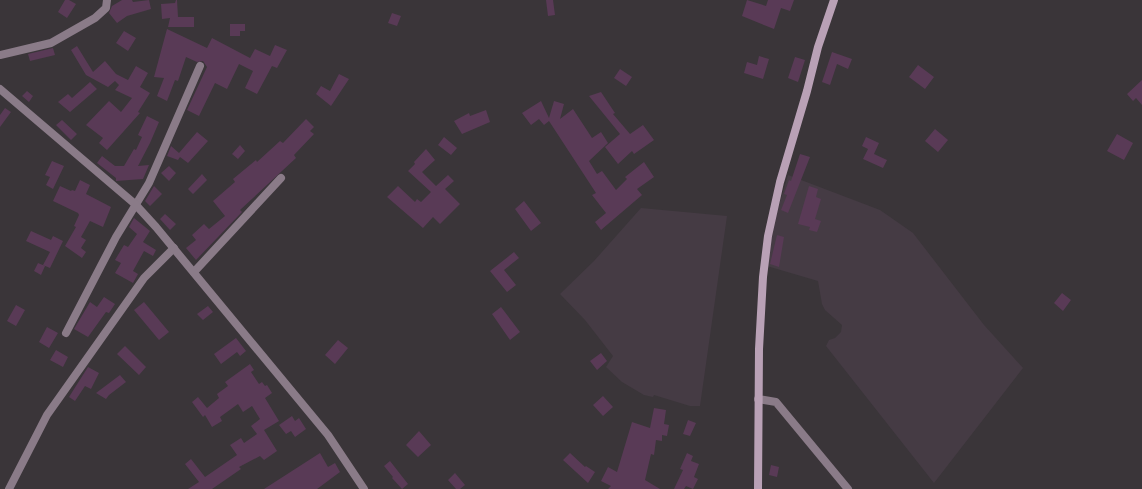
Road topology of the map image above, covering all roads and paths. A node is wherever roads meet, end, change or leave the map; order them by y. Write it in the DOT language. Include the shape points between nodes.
graph roads {
  1 [pos="107,0"];
  2 [pos="834,0"];
  3 [pos="0,55"];
  4 [pos="200,66"];
  5 [pos="0,89"];
  6 [pos="281,178"];
  7 [pos="135,204"];
  8 [pos="174,248"];
  9 [pos="194,272"];
  10 [pos="66,333"];
  11 [pos="758,399"];
  12 [pos="9,489"];
  13 [pos="364,489"];
  14 [pos="758,489"];
  15 [pos="848,489"];
  1 -- 3 [label="street" via="106,8 95,18 51,43"];
  2 -- 11 [label="main road" via="780,182 768,236 763,277"];
  4 -- 7 [label="street" via="148,183"];
  5 -- 7 [label="street"];
  6 -- 9 [label="street"];
  7 -- 8 [label="street"];
  7 -- 10 [label="street"];
  8 -- 9 [label="street"];
  8 -- 12 [label="street" via="144,278 47,415"];
  9 -- 13 [label="street" via="328,435"];
  11 -- 14 [label="main road"];
  11 -- 15 [label="street" via="776,402"];
}
